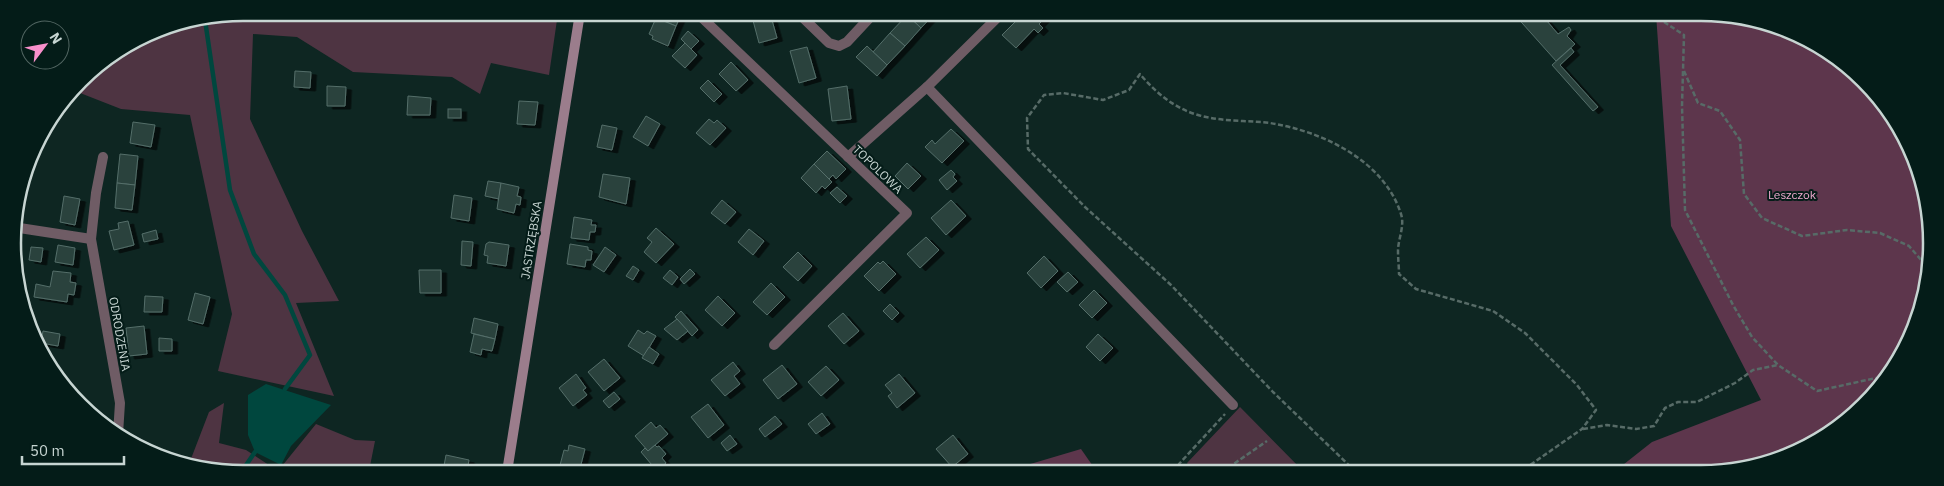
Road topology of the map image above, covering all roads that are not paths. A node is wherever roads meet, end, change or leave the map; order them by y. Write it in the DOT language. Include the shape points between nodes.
graph roads {
  1 [pos="579,21"];
  2 [pos="705,21"];
  3 [pos="806,21"];
  4 [pos="867,21"];
  5 [pos="994,21"];
  6 [pos="927,86"];
  7 [pos="103,156"];
  8 [pos="848,157"];
  9 [pos="22,228"];
  10 [pos="91,239"];
  11 [pos="774,345"];
  12 [pos="1233,405"];
  13 [pos="119,426"];
  14 [pos="508,465"];
  1 -- 14 [label="main road, JASTRZĘBSKA"];
  2 -- 8 [label="street, TOPOLOWA"];
  3 -- 4 [label="street" via="829,44 839,46"];
  5 -- 6 [label="street"];
  6 -- 8 [label="street"];
  6 -- 12 [label="street"];
  7 -- 10 [label="street, ODRODZENIA"];
  8 -- 11 [label="street, TOPOLOWA" via="906,213"];
  9 -- 10 [label="street"];
  10 -- 13 [label="street, ODRODZENIA" via="120,404"];
}
